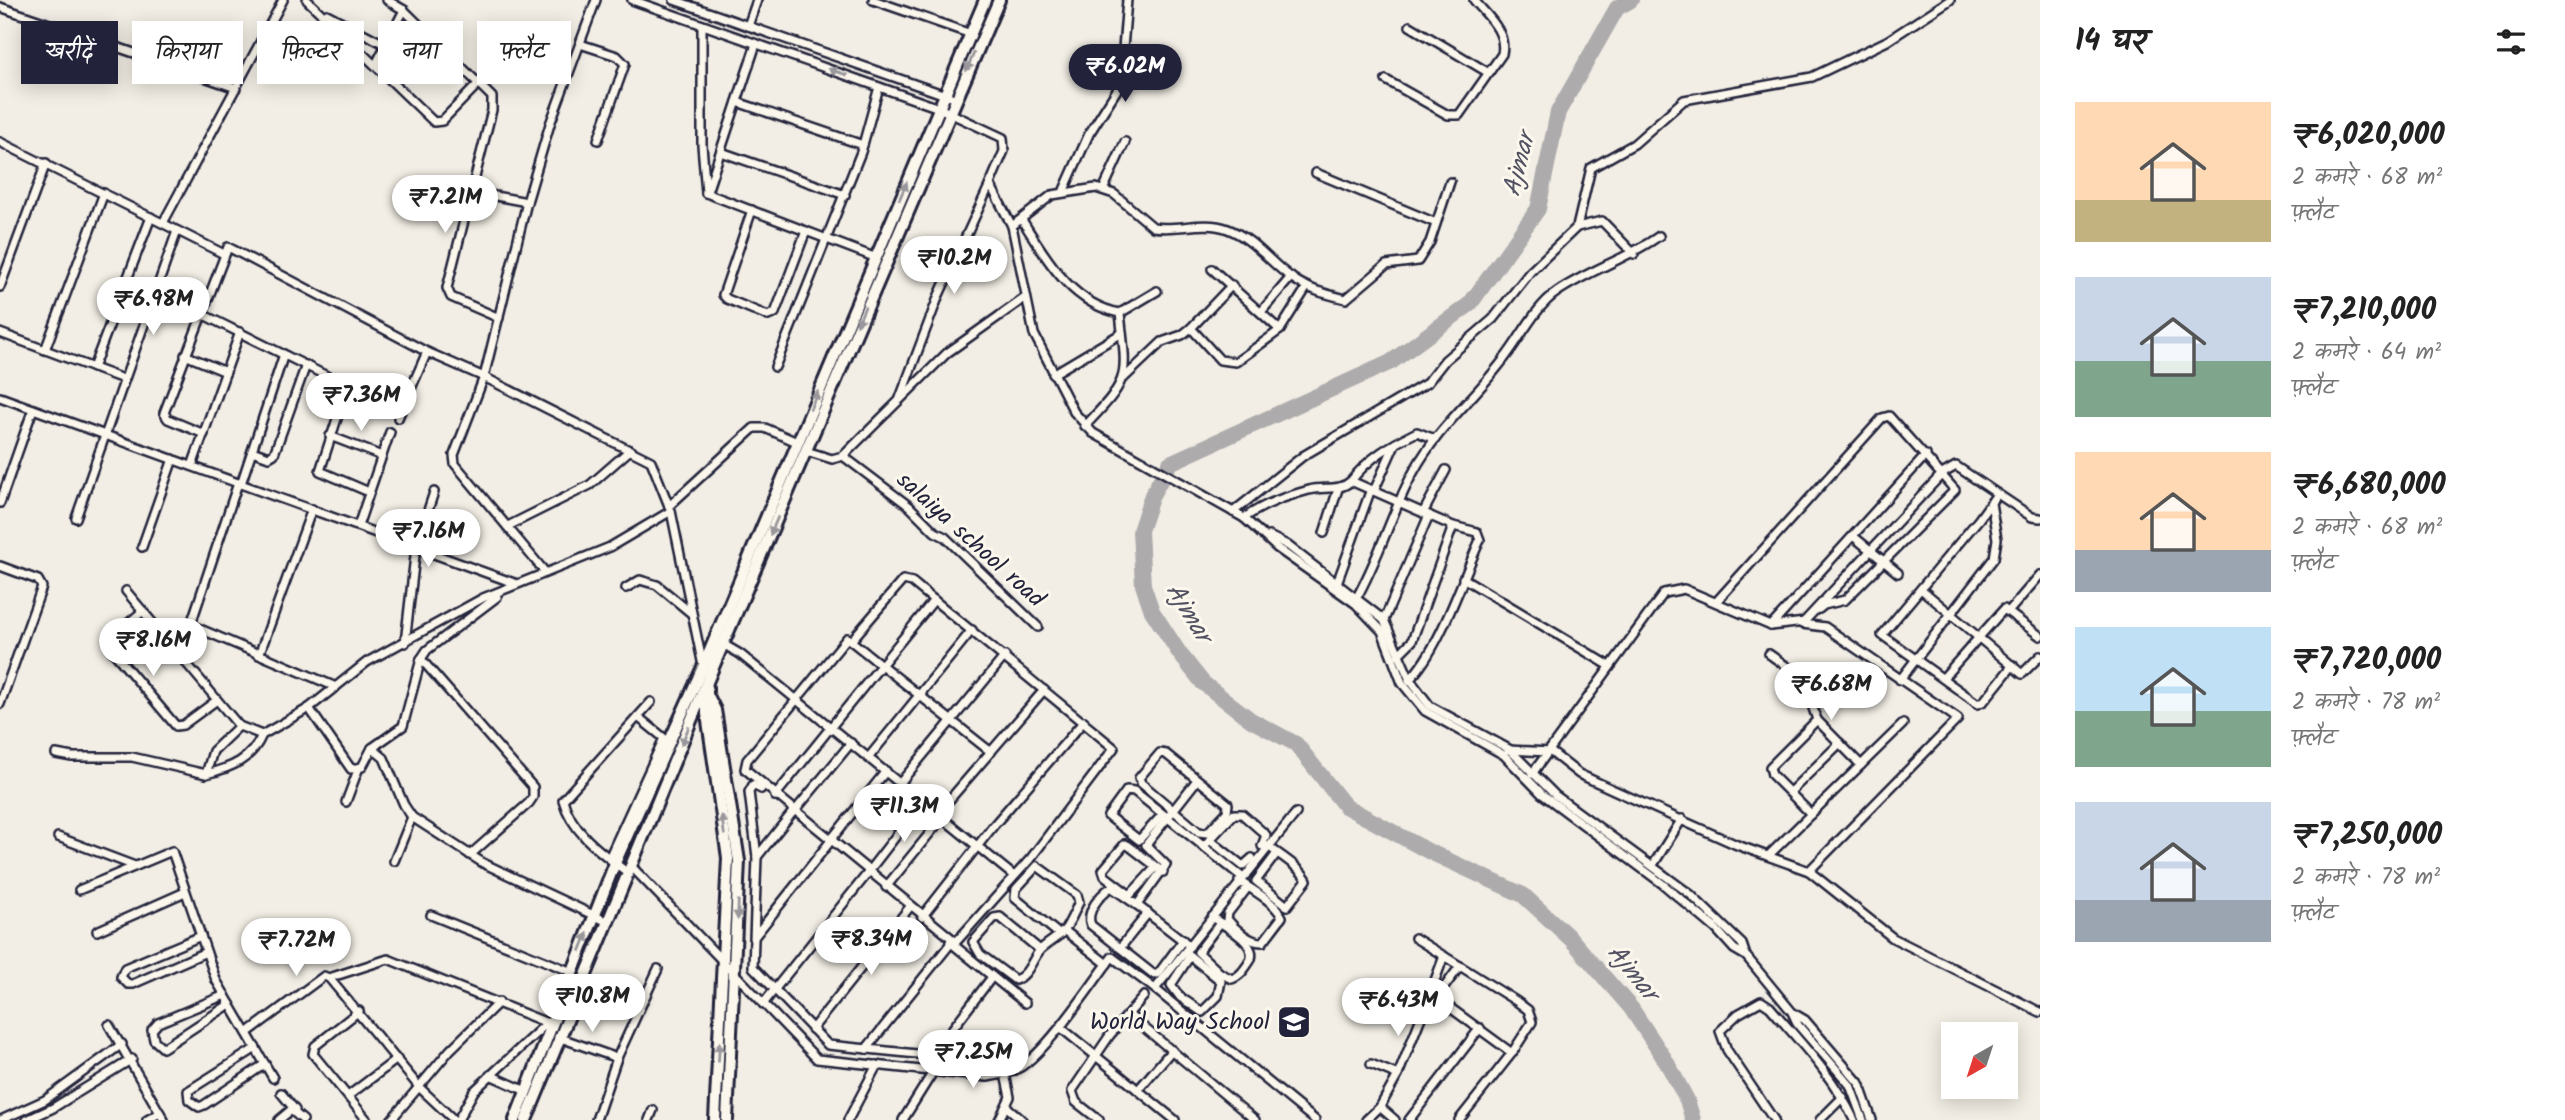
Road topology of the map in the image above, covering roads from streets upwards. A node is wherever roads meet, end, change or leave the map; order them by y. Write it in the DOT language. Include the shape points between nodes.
graph roads {
  1 [pos="283,0"];
  2 [pos="307,0"];
  3 [pos="387,0"];
  4 [pos="596,0"];
  5 [pos="632,0"];
  6 [pos="674,0"];
  7 [pos="757,0"];
  8 [pos="873,0"];
  9 [pos="985,0"];
  10 [pos="999,0"];
  11 [pos="1127,0"];
  12 [pos="1474,0"];
  13 [pos="1950,0"];
  14 [pos="0,7"];
  15 [pos="317,9"];
  16 [pos="404,10"];
  17 [pos="398,21"];
  18 [pos="702,25"];
  19 [pos="748,26"];
  20 [pos="1409,26"];
  21 [pos="971,34"];
  22 [pos="378,41"];
  23 [pos="580,44"];
  24 [pos="756,44"];
  25 [pos="378,60"];
  26 [pos="376,64"];
  27 [pos="1489,74"];
  28 [pos="1386,80"];
  29 [pos="477,83"];
  30 [pos="478,84"];
  31 [pos="879,87"];
  32 [pos="236,88"];
  33 [pos="950,96"];
  34 [pos="737,102"];
  35 [pos="943,110"];
  36 [pos="598,140"];
  37 [pos="0,142"];
  38 [pos="1125,142"];
  39 [pos="863,145"];
  40 [pos="722,152"];
  41 [pos="46,163"];
  42 [pos="1316,173"];
  43 [pos="1450,182"];
  44 [pos="990,184"];
  45 [pos="1064,190"];
  46 [pos="1103,190"];
  47 [pos="469,191"];
  48 [pos="103,193"];
  49 [pos="706,193"];
  50 [pos="845,195"];
  51 [pos="527,202"];
  52 [pos="752,210"];
  53 [pos="150,217"];
  54 [pos="1022,220"];
  55 [pos="163,223"];
  56 [pos="1436,223"];
  57 [pos="1012,226"];
  58 [pos="1577,227"];
  59 [pos="177,230"];
  60 [pos="806,231"];
  61 [pos="1659,236"];
  62 [pos="828,239"];
  63 [pos="224,254"];
  64 [pos="1634,254"];
  65 [pos="874,257"];
  66 [pos="1212,269"];
  67 [pos="1291,277"];
  68 [pos="1231,285"];
  69 [pos="0,287"];
  70 [pos="1307,287"];
  71 [pos="1157,291"];
  72 [pos="1026,297"];
  73 [pos="1261,312"];
  74 [pos="200,313"];
  75 [pos="1120,313"];
  76 [pos="499,318"];
  77 [pos="1191,328"];
  78 [pos="1280,330"];
  79 [pos="240,332"];
  80 [pos="0,333"];
  81 [pos="1122,333"];
  82 [pos="45,350"];
  83 [pos="426,352"];
  84 [pos="284,354"];
  85 [pos="185,355"];
  86 [pos="306,365"];
  87 [pos="775,367"];
  88 [pos="93,368"];
  89 [pos="226,372"];
  90 [pos="1053,374"];
  91 [pos="484,377"];
  92 [pos="1125,377"];
  93 [pos="123,379"];
  94 [pos="0,397"];
  95 [pos="899,401"];
  96 [pos="33,409"];
  97 [pos="398,418"];
  98 [pos="1085,426"];
  99 [pos="802,429"];
  100 [pos="390,432"];
  101 [pos="104,433"];
  102 [pos="204,434"];
  103 [pos="813,434"];
  104 [pos="330,436"];
  105 [pos="1435,439"];
  106 [pos="797,442"];
  107 [pos="1395,443"];
  108 [pos="630,450"];
  109 [pos="252,451"];
  110 [pos="806,451"];
  111 [pos="1926,455"];
  112 [pos="382,456"];
  113 [pos="843,456"];
  114 [pos="173,459"];
  115 [pos="192,466"];
  116 [pos="1446,470"];
  117 [pos="1942,474"];
  118 [pos="1351,481"];
  119 [pos="240,483"];
  120 [pos="1338,489"];
  121 [pos="1372,490"];
  122 [pos="369,492"];
  123 [pos="434,492"];
  124 [pos="1997,494"];
  125 [pos="1399,502"];
  126 [pos="0,503"];
  127 [pos="1991,503"];
  128 [pos="312,509"];
  129 [pos="670,509"];
  130 [pos="1233,512"];
  131 [pos="1426,514"];
  132 [pos="76,518"];
  133 [pos="1244,518"];
  134 [pos="2040,518"];
  135 [pos="358,526"];
  136 [pos="508,526"];
  137 [pos="1453,526"];
  138 [pos="1324,533"];
  139 [pos="1265,535"];
  140 [pos="1853,536"];
  141 [pos="142,547"];
  142 [pos="416,547"];
  143 [pos="1870,549"];
  144 [pos="1885,560"];
  145 [pos="0,566"];
  146 [pos="545,572"];
  147 [pos="1898,573"];
  148 [pos="2040,575"];
  149 [pos="1463,578"];
  150 [pos="1337,583"];
  151 [pos="517,584"];
  152 [pos="626,588"];
  153 [pos="1921,589"];
  154 [pos="126,591"];
  155 [pos="497,597"];
  156 [pos="1357,597"];
  157 [pos="934,600"];
  158 [pos="1716,602"];
  159 [pos="143,611"];
  160 [pos="2009,611"];
  161 [pos="692,613"];
  162 [pos="1952,614"];
  163 [pos="1384,620"];
  164 [pos="1802,624"];
  165 [pos="1771,626"];
  166 [pos="1038,627"];
  167 [pos="972,629"];
  168 [pos="1979,635"];
  169 [pos="2040,636"];
  170 [pos="850,641"];
  171 [pos="405,643"];
  172 [pos="723,644"];
  173 [pos="1769,654"];
  174 [pos="260,655"];
  175 [pos="1398,655"];
  176 [pos="1005,656"];
  177 [pos="2040,656"];
  178 [pos="1917,658"];
  179 [pos="421,659"];
  180 [pos="883,666"];
  181 [pos="1610,666"];
  182 [pos="2013,666"];
  183 [pos="703,667"];
  184 [pos="1943,678"];
  185 [pos="1900,680"];
  186 [pos="1406,681"];
  187 [pos="707,684"];
  188 [pos="336,687"];
  189 [pos="1044,690"];
  190 [pos="921,695"];
  191 [pos="709,698"];
  192 [pos="217,700"];
  193 [pos="796,700"];
  194 [pos="651,702"];
  195 [pos="0,705"];
  196 [pos="309,708"];
  197 [pos="638,717"];
  198 [pos="951,719"];
  199 [pos="1817,720"];
  200 [pos="1084,721"];
  201 [pos="1903,724"];
  202 [pos="239,726"];
  203 [pos="831,727"];
  204 [pos="262,735"];
  205 [pos="851,743"];
  206 [pos="1840,743"];
  207 [pos="372,747"];
  208 [pos="991,752"];
  209 [pos="1506,752"];
  210 [pos="1551,752"];
  211 [pos="56,754"];
  212 [pos="869,757"];
  213 [pos="1861,765"];
  214 [pos="358,770"];
  215 [pos="886,771"];
  216 [pos="206,774"];
  217 [pos="1532,774"];
  218 [pos="1197,780"];
  219 [pos="900,783"];
  220 [pos="1790,792"];
  221 [pos="775,796"];
  222 [pos="346,802"];
  223 [pos="923,802"];
  224 [pos="1172,810"];
  225 [pos="793,812"];
  226 [pos="1296,813"];
  227 [pos="1811,814"];
  228 [pos="941,815"];
  229 [pos="412,817"];
  230 [pos="1164,817"];
  231 [pos="1682,819"];
  232 [pos="58,837"];
  233 [pos="1210,840"];
  234 [pos="829,842"];
  235 [pos="978,846"];
  236 [pos="1268,846"];
  237 [pos="1203,847"];
  238 [pos="1277,853"];
  239 [pos="470,855"];
  240 [pos="1768,856"];
  241 [pos="757,857"];
  242 [pos="612,860"];
  243 [pos="394,861"];
  244 [pos="1653,865"];
  245 [pos="135,866"];
  246 [pos="630,869"];
  247 [pos="1159,870"];
  248 [pos="1809,870"];
  249 [pos="867,873"];
  250 [pos="1014,876"];
  251 [pos="1241,879"];
  252 [pos="1667,882"];
  253 [pos="886,887"];
  254 [pos="1248,887"];
  255 [pos="79,890"];
  256 [pos="185,892"];
  257 [pos="1137,905"];
  258 [pos="909,908"];
  259 [pos="1148,913"];
  260 [pos="431,915"];
  261 [pos="595,916"];
  262 [pos="922,917"];
  263 [pos="1212,917"];
  264 [pos="608,922"];
  265 [pos="1220,923"];
  266 [pos="97,931"];
  267 [pos="1062,933"];
  268 [pos="201,936"];
  269 [pos="754,936"];
  270 [pos="1415,938"];
  271 [pos="1183,940"];
  272 [pos="951,943"];
  273 [pos="1120,948"];
  274 [pos="1040,950"];
  275 [pos="1189,951"];
  276 [pos="206,952"];
  277 [pos="1444,956"];
  278 [pos="724,964"];
  279 [pos="1107,964"];
  280 [pos="1460,965"];
  281 [pos="658,969"];
  282 [pos="572,972"];
  283 [pos="736,976"];
  284 [pos="992,977"];
  285 [pos="330,978"];
  286 [pos="1155,989"];
  287 [pos="774,991"];
  288 [pos="225,995"];
  289 [pos="1434,995"];
  290 [pos="1144,996"];
  291 [pos="1392,999"];
  292 [pos="499,1002"];
  293 [pos="1025,1003"];
  294 [pos="230,1004"];
  295 [pos="764,1004"];
  296 [pos="1424,1010"];
  297 [pos="359,1011"];
  298 [pos="1792,1012"];
  299 [pos="2040,1012"];
  300 [pos="1129,1015"];
  301 [pos="548,1023"];
  302 [pos="109,1025"];
  303 [pos="1060,1027"];
  304 [pos="1480,1028"];
  305 [pos="812,1029"];
  306 [pos="247,1033"];
  307 [pos="558,1037"];
  308 [pos="122,1044"];
  309 [pos="256,1048"];
  310 [pos="866,1049"];
  311 [pos="1172,1051"];
  312 [pos="1512,1052"];
  313 [pos="1096,1056"];
  314 [pos="617,1058"];
  315 [pos="132,1059"];
  316 [pos="397,1059"];
  317 [pos="265,1064"];
  318 [pos="1371,1064"];
  319 [pos="877,1065"];
  320 [pos="933,1072"];
  321 [pos="1005,1074"];
  322 [pos="490,1075"];
  323 [pos="1398,1076"];
  324 [pos="273,1078"];
  325 [pos="420,1087"];
  326 [pos="1138,1090"];
  327 [pos="526,1091"];
  328 [pos="281,1093"];
  329 [pos="348,1096"];
  330 [pos="1843,1097"];
  331 [pos="1007,1107"];
  332 [pos="1380,1107"];
  333 [pos="653,1110"];
  334 [pos="295,1111"];
  335 [pos="162,1116"];
  336 [pos="1,1120"];
  337 [pos="27,1120"];
  338 [pos="147,1120"];
  339 [pos="279,1120"];
  340 [pos="303,1120"];
  341 [pos="367,1120"];
  342 [pos="391,1120"];
  343 [pos="456,1120"];
  344 [pos="515,1120"];
  345 [pos="526,1120"];
  346 [pos="596,1120"];
  347 [pos="649,1120"];
  348 [pos="715,1120"];
  349 [pos="727,1120"];
  350 [pos="848,1120"];
  351 [pos="903,1120"];
  352 [pos="999,1120"];
  353 [pos="1022,1120"];
  354 [pos="1099,1120"];
  355 [pos="1175,1120"];
  356 [pos="1255,1120"];
  357 [pos="1315,1120"];
  358 [pos="1366,1120"];
  359 [pos="1395,1120"];
  360 [pos="1409,1120"];
  361 [pos="1459,1120"];
  362 [pos="1774,1120"];
  363 [pos="1820,1120"];
  364 [pos="1854,1120"];
  365 [pos="1863,1120"];
  366 [pos="1871,1120"];
  1 -- 32 [label="street"];
  2 -- 15 [label="street"];
  3 -- 16 [label="street"];
  4 -- 23 [label="street"];
  5 -- 18 [label="street"];
  6 -- 19 [label="street"];
  7 -- 19 [label="street"];
  8 -- 21 [label="street"];
  9 -- 21 [label="street"];
  10 -- 33 [label="street, one-way"];
  11 -- 45 [label="street" via="1120,85 1089,134"];
  12 -- 27 [label="street" via="1503,37 1502,54"];
  13 -- 58 [label="street" via="1887,41 1812,77 1684,100 1634,144 1591,168"];
  14 -- 32 [label="street"];
  15 -- 22 [label="street"];
  15 -- 26 [label="street"];
  16 -- 17 [label="street"];
  16 -- 29 [label="street"];
  18 -- 24 [label="street"];
  18 -- 49 [label="street"];
  19 -- 33 [label="street"];
  20 -- 27 [label="street"];
  21 -- 33 [label="street"];
  23 -- 36 [label="street" via="622,58 625,64"];
  23 -- 51 [label="street"];
  31 -- 24 [label="street, one-way"];
  24 -- 34 [label="street"];
  25 -- 26 [label="street"];
  26 -- 30 [label="street" via="437,123"];
  27 -- 28 [label="street" via="1464,110 1453,117"];
  30 -- 47 [label="street" via="492,97 492,110"];
  31 -- 35 [label="street"];
  31 -- 39 [label="street"];
  32 -- 55 [label="street"];
  33 -- 35 [label="street"];
  34 -- 39 [label="street"];
  34 -- 40 [label="street"];
  35 -- 44 [label="street" via="1003,138 1004,151"];
  65 -- 35 [label="street, one-way"];
  35 -- 103 [label="street, one-way"];
  37 -- 41 [label="street"];
  38 -- 46 [label="street"];
  39 -- 50 [label="street"];
  40 -- 49 [label="street"];
  40 -- 50 [label="street"];
  41 -- 48 [label="street"];
  41 -- 69 [label="street"];
  42 -- 56 [label="street"];
  43 -- 56 [label="street"];
  44 -- 57 [label="street"];
  44 -- 95 [label="street" via="939,295"];
  45 -- 46 [label="street"];
  45 -- 54 [label="street" via="1043,200"];
  46 -- 67 [label="street" via="1153,227 1200,225 1246,237"];
  47 -- 51 [label="street"];
  47 -- 76 [label="street" via="447,288 451,297"];
  48 -- 53 [label="street"];
  48 -- 82 [label="street"];
  49 -- 52 [label="street"];
  50 -- 62 [label="street"];
  51 -- 76 [label="street"];
  52 -- 60 [label="street"];
  52 -- 60 [label="street" via="723,295 768,316 775,313"];
  53 -- 55 [label="street"];
  53 -- 88 [label="street"];
  54 -- 57 [label="street"];
  54 -- 75 [label="street" via="1058,276 1095,306"];
  55 -- 59 [label="street"];
  56 -- 70 [label="street" via="1418,261 1386,265 1346,299"];
  57 -- 72 [label="street"];
  58 -- 64 [label="street" via="1602,221"];
  58 -- 130 [label="street" via="1427,383 1303,456"];
  59 -- 63 [label="street"];
  59 -- 93 [label="street"];
  60 -- 62 [label="street"];
  61 -- 64 [label="street"];
  62 -- 65 [label="street"];
  62 -- 87 [label="street"];
  63 -- 74 [label="street"];
  63 -- 83 [label="street" via="231,248"];
  64 -- 105 [label="street" via="1554,294 1497,369"];
  99 -- 65 [label="street, one-way"];
  66 -- 68 [label="street"];
  67 -- 70 [label="street"];
  67 -- 73 [label="street"];
  68 -- 73 [label="street"];
  68 -- 77 [label="street"];
  70 -- 78 [label="street"];
  71 -- 75 [label="street"];
  72 -- 90 [label="street" via="1034,334"];
  72 -- 95 [label="street" via="947,354"];
  73 -- 78 [label="street"];
  74 -- 79 [label="street"];
  74 -- 85 [label="street"];
  75 -- 81 [label="street"];
  76 -- 91 [label="street"];
  77 -- 78 [label="street" via="1229,364"];
  77 -- 92 [label="street" via="1162,342"];
  79 -- 84 [label="street"];
  79 -- 89 [label="street"];
  80 -- 82 [label="street"];
  81 -- 90 [label="street"];
  81 -- 92 [label="street"];
  82 -- 88 [label="street"];
  83 -- 91 [label="street"];
  83 -- 97 [label="street"];
  84 -- 86 [label="street"];
  84 -- 109 [label="street"];
  85 -- 89 [label="street"];
  85 -- 102 [label="street" via="165,416"];
  86 -- 104 [label="street" via="345,387"];
  86 -- 109 [label="street" via="274,454 269,457"];
  88 -- 93 [label="street"];
  89 -- 102 [label="street"];
  90 -- 98 [label="street"];
  91 -- 108 [label="street"];
  91 -- 136 [label="street" via="454,459"];
  92 -- 98 [label="street" via="1117,393"];
  93 -- 101 [label="street"];
  94 -- 96 [label="street"];
  95 -- 113 [label="street"];
  96 -- 101 [label="street"];
  96 -- 126 [label="street"];
  98 -- 130 [label="street"];
  99 -- 103 [label="street"];
  99 -- 106 [label="street"];
  100 -- 112 [label="street"];
  101 -- 114 [label="street"];
  101 -- 132 [label="street"];
  102 -- 115 [label="street"];
  103 -- 110 [label="street"];
  104 -- 112 [label="street"];
  104 -- 122 [label="street" via="320,471"];
  105 -- 107 [label="street" via="1417,432"];
  105 -- 125 [label="street"];
  106 -- 129 [label="street" via="754,428"];
  106 -- 183 [label="street"];
  107 -- 118 [label="street" via="1362,466"];
  107 -- 121 [label="street"];
  108 -- 129 [label="street" via="651,461"];
  108 -- 136 [label="street" via="590,485"];
  109 -- 119 [label="street"];
  110 -- 113 [label="street" via="832,459"];
  110 -- 172 [label="street, one-way"];
  111 -- 117 [label="street"];
  111 -- 140 [label="street"];
  111 -- 158 [label="street" via="1892,417 1882,418"];
  112 -- 122 [label="street"];
  113 -- 166 [label="street, salaiya school road" via="945,537"];
  114 -- 115 [label="street"];
  114 -- 141 [label="street"];
  115 -- 119 [label="street"];
  116 -- 131 [label="street"];
  117 -- 124 [label="street" via="1956,466"];
  117 -- 143 [label="street"];
  117 -- 144 [label="street" via="1955,490"];
  118 -- 120 [label="street"];
  118 -- 121 [label="street"];
  119 -- 128 [label="street"];
  119 -- 174 [label="street" via="192,622 197,629"];
  120 -- 133 [label="street" via="1311,490 1268,502"];
  120 -- 138 [label="street"];
  121 -- 125 [label="street"];
  121 -- 150 [label="street"];
  122 -- 135 [label="street"];
  123 -- 142 [label="street"];
  124 -- 127 [label="street"];
  124 -- 134 [label="street"];
  125 -- 131 [label="street"];
  125 -- 156 [label="street" via="1374,568"];
  127 -- 153 [label="street"];
  127 -- 162 [label="street" via="1997,539 1994,558"];
  128 -- 135 [label="street"];
  128 -- 174 [label="street"];
  129 -- 146 [label="street" via="610,547"];
  129 -- 161 [label="street"];
  130 -- 133 [label="street"];
  131 -- 137 [label="street"];
  131 -- 163 [label="street"];
  133 -- 139 [label="street"];
  135 -- 142 [label="street"];
  136 -- 146 [label="street"];
  137 -- 149 [label="street" via="1479,536"];
  137 -- 175 [label="street" via="1412,641"];
  139 -- 150 [label="street" via="1287,545"];
  139 -- 186 [label="street" via="1370,616"];
  140 -- 143 [label="street"];
  140 -- 165 [label="street"];
  142 -- 151 [label="street"];
  142 -- 171 [label="street"];
  143 -- 144 [label="street"];
  143 -- 164 [label="street"];
  144 -- 147 [label="street"];
  144 -- 164 [label="street" via="1845,600 1824,605"];
  145 -- 195 [label="street" via="38,580 43,587"];
  146 -- 151 [label="street"];
  148 -- 160 [label="street"];
  149 -- 181 [label="street"];
  149 -- 186 [label="street" via="1424,664"];
  150 -- 156 [label="street"];
  151 -- 171 [label="street"];
  152 -- 161 [label="street" via="640,580 657,585"];
  153 -- 162 [label="street"];
  153 -- 178 [label="street" via="1882,635"];
  154 -- 159 [label="street"];
  155 -- 179 [label="street" via="432,643"];
  156 -- 163 [label="street"];
  157 -- 167 [label="street"];
  157 -- 170 [label="street" via="903,580"];
  157 -- 180 [label="street"];
  158 -- 165 [label="street"];
  158 -- 181 [label="street" via="1684,589 1664,593"];
  159 -- 192 [label="street"];
  159 -- 192 [label="street" via="107,642 125,667 176,726"];
  160 -- 168 [label="street" via="2004,609"];
  160 -- 169 [label="street"];
  161 -- 183 [label="street"];
  162 -- 168 [label="street"];
  162 -- 178 [label="street"];
  163 -- 175 [label="street"];
  164 -- 165 [label="street"];
  164 -- 185 [label="street" via="1825,626"];
  167 -- 176 [label="street"];
  167 -- 190 [label="street"];
  168 -- 182 [label="street"];
  168 -- 184 [label="street"];
  170 -- 180 [label="street"];
  170 -- 193 [label="street" via="847,638"];
  171 -- 188 [label="street" via="367,662"];
  172 -- 187 [label="street"];
  172 -- 193 [label="street"];
  173 -- 199 [label="street" via="1821,688 1813,712"];
  174 -- 188 [label="street"];
  175 -- 186 [label="street"];
  176 -- 189 [label="street"];
  176 -- 198 [label="street"];
  177 -- 182 [label="street" via="2023,674"];
  178 -- 184 [label="street"];
  178 -- 185 [label="street"];
  179 -- 207 [label="street" via="403,726"];
  179 -- 239 [label="street" via="533,787 529,803"];
  180 -- 190 [label="street"];
  180 -- 203 [label="street"];
  181 -- 210 [label="street"];
  182 -- 184 [label="street" via="1982,704"];
  183 -- 187 [label="street"];
  183 -- 242 [label="street"];
  185 -- 248 [label="street" via="1958,719"];
  186 -- 209 [label="street" via="1444,716 1472,727"];
  187 -- 191 [label="street"];
  187 -- 246 [label="street, one-way"];
  188 -- 196 [label="street"];
  189 -- 200 [label="street"];
  189 -- 208 [label="street"];
  190 -- 198 [label="street"];
  190 -- 212 [label="street"];
  278 -- 191 [label="street, one-way" via="728,858 707,715"];
  191 -- 283 [label="street, one-way" via="715,710 739,861"];
  192 -- 202 [label="street"];
  193 -- 203 [label="street"];
  193 -- 221 [label="street" via="747,760 745,769"];
  194 -- 197 [label="street"];
  196 -- 204 [label="street"];
  196 -- 214 [label="street" via="351,769"];
  197 -- 242 [label="street" via="664,738"];
  197 -- 242 [label="street" via="563,800 568,818"];
  198 -- 208 [label="street"];
  198 -- 219 [label="street"];
  199 -- 206 [label="street"];
  199 -- 220 [label="street" via="1770,767"];
  200 -- 235 [label="street"];
  200 -- 250 [label="street" via="1112,745 1113,752"];
  201 -- 213 [label="street"];
  202 -- 204 [label="street"];
  202 -- 216 [label="street" via="214,751"];
  203 -- 205 [label="street"];
  203 -- 221 [label="street"];
  204 -- 216 [label="street" via="256,749 241,761"];
  205 -- 212 [label="street"];
  205 -- 225 [label="street"];
  206 -- 213 [label="street"];
  206 -- 220 [label="street"];
  207 -- 214 [label="street"];
  207 -- 229 [label="street" via="384,758"];
  208 -- 228 [label="street"];
  209 -- 210 [label="street"];
  209 -- 217 [label="street"];
  209 -- 252 [label="street" via="1542,794"];
  210 -- 217 [label="street"];
  210 -- 231 [label="street" via="1579,774"];
  211 -- 216 [label="street" via="132,757"];
  212 -- 215 [label="street"];
  213 -- 227 [label="street"];
  214 -- 222 [label="street"];
  215 -- 219 [label="street"];
  215 -- 234 [label="street"];
  217 -- 244 [label="street"];
  218 -- 224 [label="street"];
  218 -- 224 [label="street" via="1228,804 1224,815 1203,834"];
  218 -- 224 [label="street" via="1163,752 1141,772 1141,783"];
  219 -- 223 [label="street"];
  220 -- 227 [label="street"];
  221 -- 225 [label="street"];
  223 -- 228 [label="street"];
  223 -- 249 [label="street"];
  224 -- 230 [label="street"];
  225 -- 234 [label="street"];
  225 -- 241 [label="street"];
  225 -- 241 [label="street" via="757,786 750,788"];
  226 -- 236 [label="street"];
  227 -- 240 [label="street"];
  228 -- 235 [label="street"];
  228 -- 253 [label="street"];
  229 -- 239 [label="street"];
  229 -- 243 [label="street"];
  230 -- 230 [label="street" via="1139,840 1108,816 1131,790"];
  230 -- 237 [label="street"];
  230 -- 247 [label="street" via="1146,845 1166,865"];
  231 -- 240 [label="street"];
  231 -- 244 [label="street"];
  232 -- 245 [label="street"];
  233 -- 233 [label="street" via="1234,814 1242,814 1266,835 1266,842 1243,866"];
  233 -- 237 [label="street"];
  234 -- 249 [label="street"];
  234 -- 269 [label="street"];
  235 -- 250 [label="street"];
  235 -- 262 [label="street"];
  236 -- 238 [label="street"];
  236 -- 251 [label="street"];
  237 -- 251 [label="street"];
  238 -- 238 [label="street" via="1307,880 1287,906 1256,881"];
  239 -- 261 [label="street"];
  240 -- 248 [label="street"];
  241 -- 269 [label="street"];
  242 -- 246 [label="street"];
  242 -- 261 [label="street"];
  244 -- 252 [label="street"];
  245 -- 255 [label="street"];
  245 -- 256 [label="street" via="172,851"];
  246 -- 264 [label="street"];
  246 -- 278 [label="street"];
  247 -- 247 [label="street" via="1125,844 1103,870 1130,895"];
  247 -- 257 [label="street"];
  248 -- 299 [label="street" via="1893,938"];
  249 -- 253 [label="street"];
  249 -- 258 [label="street"];
  249 -- 287 [label="street"];
  250 -- 262 [label="street" via="956,942"];
  251 -- 254 [label="street"];
  251 -- 263 [label="street"];
  252 -- 298 [label="street" via="1746,956"];
  253 -- 262 [label="street"];
  254 -- 254 [label="street" via="1227,919 1257,943 1263,942 1282,917"];
  256 -- 266 [label="street"];
  256 -- 268 [label="street"];
  257 -- 259 [label="street"];
  257 -- 273 [label="street" via="1111,887 1090,912 1091,925"];
  258 -- 272 [label="street"];
  258 -- 305 [label="street"];
  259 -- 271 [label="street"];
  259 -- 273 [label="street"];
  260 -- 282 [label="street"];
  261 -- 264 [label="street"];
  282 -- 261 [label="street, one-way"];
  263 -- 265 [label="street"];
  263 -- 275 [label="street"];
  264 -- 307 [label="street"];
  265 -- 265 [label="street" via="1198,952 1231,979 1239,976 1254,950"];
  267 -- 267 [label="street" via="1079,902 1077,895 1037,866 1016,888 1015,898"];
  267 -- 274 [label="street"];
  267 -- 279 [label="street"];
  268 -- 276 [label="street"];
  268 -- 276 [label="street" via="125,968 121,977 133,984"];
  269 -- 287 [label="street" via="753,967"];
  270 -- 277 [label="street"];
  271 -- 273 [label="street" via="1158,974"];
  271 -- 275 [label="street"];
  272 -- 284 [label="street"];
  272 -- 310 [label="street"];
  274 -- 274 [label="street" via="1026,974 1015,980 980,954 973,942 1000,917"];
  275 -- 275 [label="street" via="1171,985 1202,1012 1218,996 1221,981"];
  275 -- 286 [label="street"];
  276 -- 288 [label="street"];
  277 -- 280 [label="street"];
  277 -- 289 [label="street"];
  278 -- 283 [label="street"];
  348 -- 278 [label="street, one-way"];
  279 -- 286 [label="street" via="1112,957"];
  279 -- 303 [label="street"];
  280 -- 289 [label="street"];
  280 -- 312 [label="street" via="1532,1016 1529,1030"];
  281 -- 314 [label="street"];
  282 -- 301 [label="street"];
  283 -- 295 [label="street"];
  283 -- 349 [label="street"];
  284 -- 293 [label="street"];
  284 -- 310 [label="street" via="937,1049 927,1055"];
  285 -- 292 [label="street" via="388,959"];
  285 -- 297 [label="street"];
  285 -- 306 [label="street" via="316,980"];
  286 -- 357 [label="street"];
  287 -- 295 [label="street"];
  287 -- 305 [label="street"];
  288 -- 294 [label="street"];
  288 -- 294 [label="street" via="158,1023 152,1030 154,1040 163,1048"];
  289 -- 296 [label="street"];
  289 -- 304 [label="street"];
  290 -- 300 [label="street"];
  291 -- 296 [label="street"];
  292 -- 301 [label="street"];
  292 -- 325 [label="street"];
  294 -- 306 [label="street"];
  295 -- 319 [label="street" via="817,1059"];
  296 -- 323 [label="street"];
  297 -- 316 [label="street"];
  297 -- 329 [label="street" via="315,1045 313,1054"];
  298 -- 365 [label="street" via="1850,1085"];
  298 -- 366 [label="street" via="1805,1020 1859,1083"];
  300 -- 311 [label="street"];
  300 -- 313 [label="street"];
  301 -- 322 [label="street"];
  301 -- 327 [label="street"];
  302 -- 308 [label="street"];
  303 -- 313 [label="street"];
  303 -- 321 [label="street" via="1022,1067"];
  304 -- 312 [label="street"];
  304 -- 360 [label="street"];
  305 -- 310 [label="street" via="828,1045"];
  306 -- 309 [label="street"];
  307 -- 314 [label="street"];
  307 -- 345 [label="street"];
  308 -- 315 [label="street"];
  308 -- 336 [label="street" via="45,1100"];
  309 -- 317 [label="street"];
  309 -- 317 [label="street" via="188,1091 189,1100 204,1105"];
  311 -- 326 [label="street"];
  311 -- 356 [label="street"];
  312 -- 361 [label="street"];
  313 -- 326 [label="street"];
  313 -- 354 [label="street" via="1072,1091 1076,1102"];
  314 -- 346 [label="street"];
  315 -- 335 [label="street"];
  315 -- 337 [label="street"];
  316 -- 325 [label="street"];
  316 -- 329 [label="street"];
  317 -- 324 [label="street"];
  318 -- 323 [label="street"];
  319 -- 320 [label="street"];
  319 -- 350 [label="street"];
  320 -- 321 [label="street"];
  320 -- 351 [label="street"];
  321 -- 331 [label="street" via="1010,1097"];
  322 -- 327 [label="street"];
  322 -- 343 [label="street"];
  323 -- 332 [label="street"];
  325 -- 342 [label="street"];
  325 -- 343 [label="street"];
  326 -- 355 [label="street"];
  327 -- 344 [label="street"];
  328 -- 334 [label="street"];
  329 -- 341 [label="street"];
  330 -- 362 [label="street" via="1770,1007 1755,1003 1720,1031 1727,1050"];
  330 -- 363 [label="street"];
  330 -- 364 [label="street"];
  331 -- 352 [label="street"];
  331 -- 353 [label="street"];
  332 -- 358 [label="street"];
  332 -- 359 [label="street"];
  333 -- 347 [label="street"];
  334 -- 339 [label="street"];
  334 -- 340 [label="street"];
  335 -- 338 [label="street"];
}
